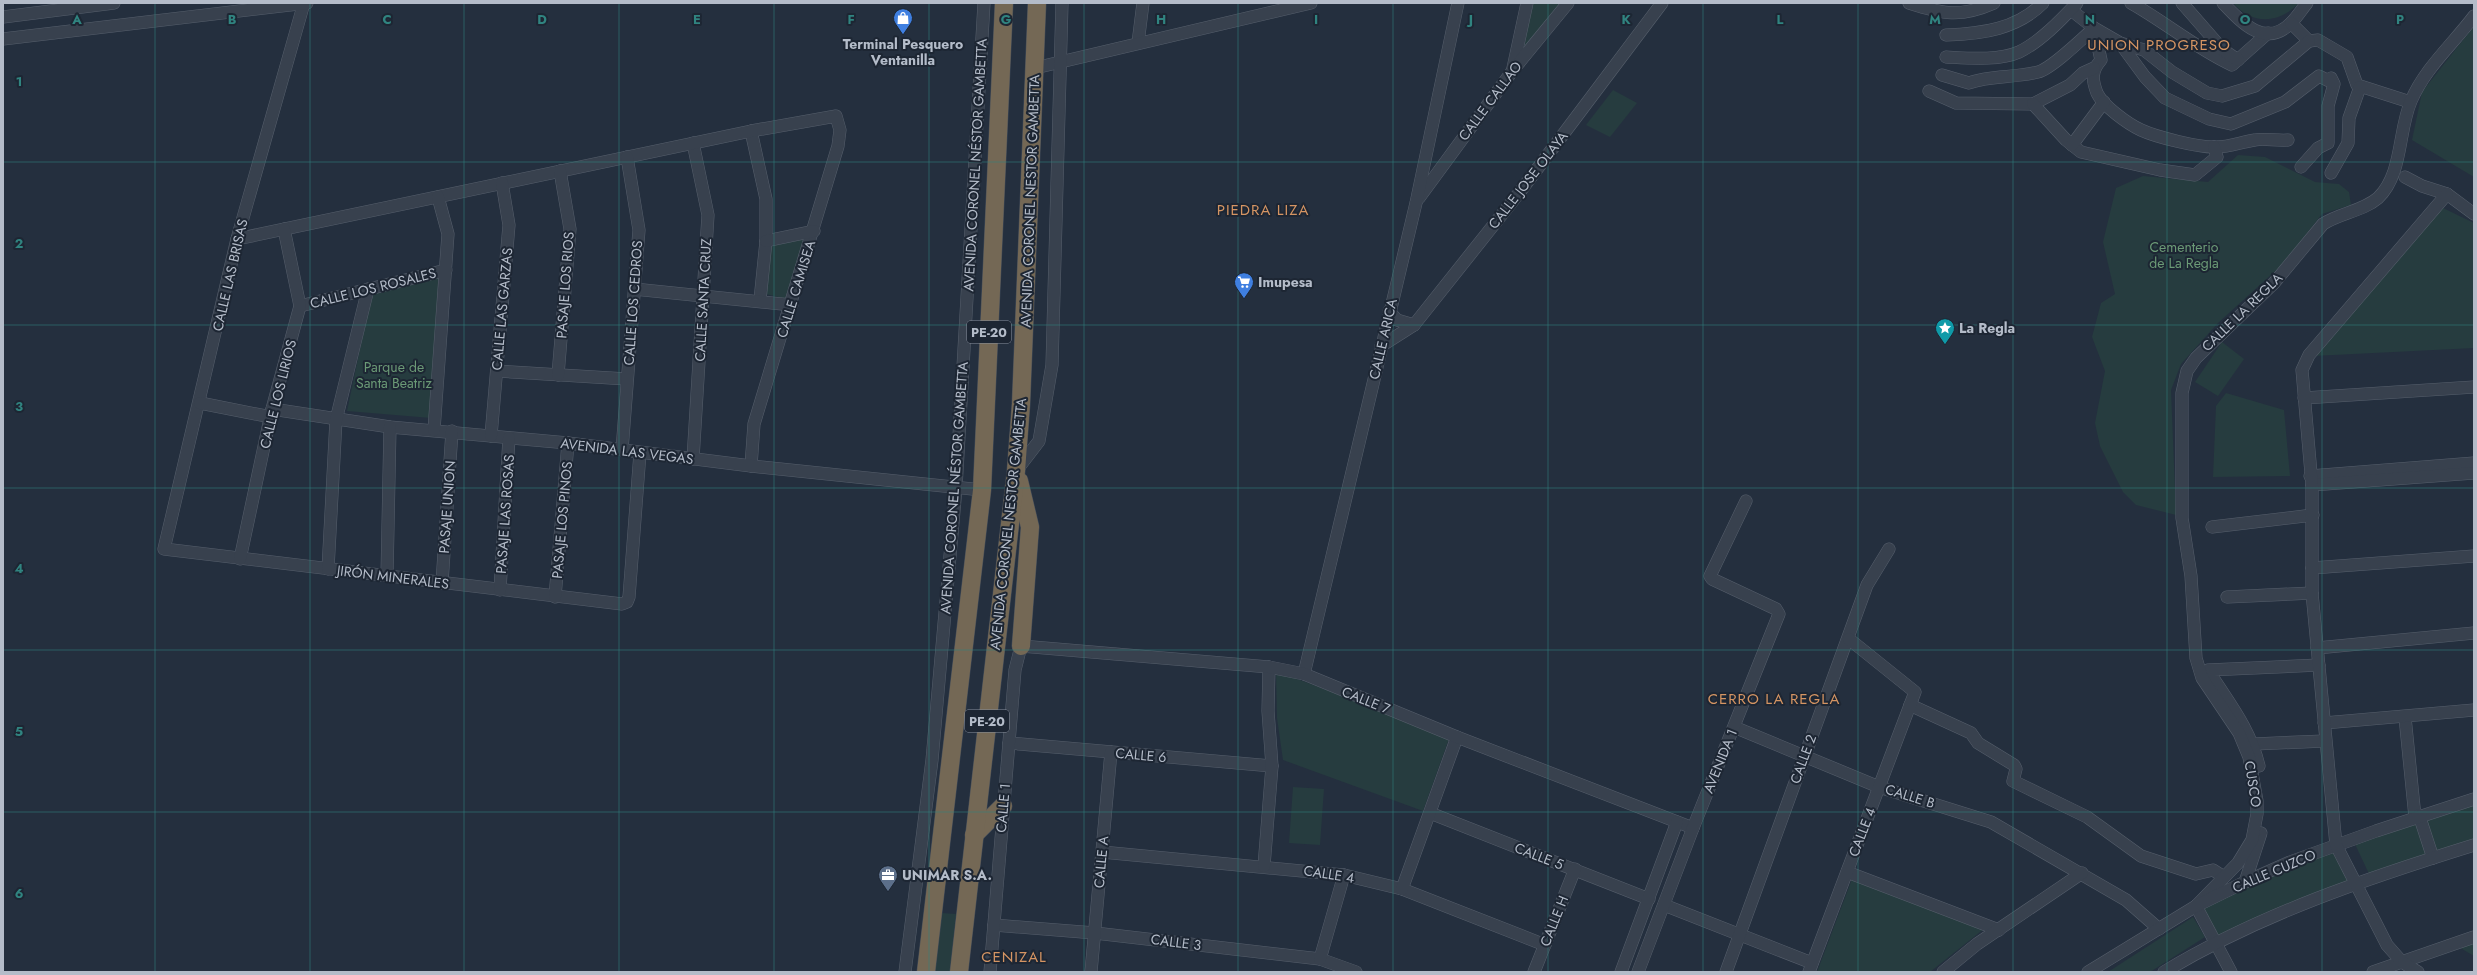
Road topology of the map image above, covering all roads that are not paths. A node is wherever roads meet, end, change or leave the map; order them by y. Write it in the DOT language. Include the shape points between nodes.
graph roads {
  1 [pos="114,3"];
  2 [pos="305,3"];
  3 [pos="984,3"];
  4 [pos="1004,3"];
  5 [pos="1038,3"];
  6 [pos="1062,3"];
  7 [pos="1143,3"];
  8 [pos="1311,3"];
  9 [pos="1458,3"];
  10 [pos="1527,3"];
  11 [pos="1568,3"];
  12 [pos="1662,3"];
  13 [pos="1909,3"];
  14 [pos="1994,3"];
  15 [pos="2043,3"];
  16 [pos="2131,3"];
  17 [pos="2182,3"];
  18 [pos="2223,3"];
  19 [pos="2307,3"];
  20 [pos="2074,6"];
  21 [pos="2474,16"];
  22 [pos="3,17"];
  23 [pos="2291,23"];
  24 [pos="2094,28"];
  25 [pos="2268,33"];
  26 [pos="1946,35"];
  27 [pos="3,39"];
  28 [pos="2309,41"];
  29 [pos="2120,42"];
  30 [pos="1138,43"];
  31 [pos="1946,57"];
  32 [pos="2238,60"];
  33 [pos="1060,61"];
  34 [pos="1035,68"];
  35 [pos="2094,68"];
  36 [pos="1513,70"];
  37 [pos="1942,75"];
  38 [pos="2360,87"];
  39 [pos="1929,91"];
  40 [pos="2104,102"];
  41 [pos="2410,102"];
  42 [pos="2033,104"];
  43 [pos="751,131"];
  44 [pos="2288,140"];
  45 [pos="693,143"];
  46 [pos="2072,145"];
  47 [pos="2214,147"];
  48 [pos="627,157"];
  49 [pos="1423,166"];
  50 [pos="2300,167"];
  51 [pos="560,171"];
  52 [pos="1438,172"];
  53 [pos="2331,173"];
  54 [pos="2405,177"];
  55 [pos="502,183"];
  56 [pos="2447,194"];
  57 [pos="438,197"];
  58 [pos="1416,203"];
  59 [pos="2474,214"];
  60 [pos="284,229"];
  61 [pos="814,231"];
  62 [pos="237,239"];
  63 [pos="766,241"];
  64 [pos="446,270"];
  65 [pos="368,289"];
  66 [pos="634,289"];
  67 [pos="704,295"];
  68 [pos="760,300"];
  69 [pos="792,305"];
  70 [pos="300,306"];
  71 [pos="1390,311"];
  72 [pos="1414,325"];
  73 [pos="1381,346"];
  74 [pos="497,371"];
  75 [pos="558,375"];
  76 [pos="627,379"];
  77 [pos="2474,387"];
  78 [pos="2304,398"];
  79 [pos="200,402"];
  80 [pos="271,413"];
  81 [pos="336,420"];
  82 [pos="390,427"];
  83 [pos="434,430"];
  84 [pos="452,431"];
  85 [pos="491,436"];
  86 [pos="509,438"];
  87 [pos="568,443"];
  88 [pos="622,450"];
  89 [pos="640,453"];
  90 [pos="693,459"];
  91 [pos="2474,463"];
  92 [pos="751,466"];
  93 [pos="1016,471"];
  94 [pos="2474,474"];
  95 [pos="2311,480"];
  96 [pos="956,488"];
  97 [pos="982,490"];
  98 [pos="1746,501"];
  99 [pos="2313,516"];
  100 [pos="2212,527"];
  101 [pos="1889,549"];
  102 [pos="164,550"];
  103 [pos="2474,556"];
  104 [pos="240,559"];
  105 [pos="2312,568"];
  106 [pos="328,569"];
  107 [pos="386,576"];
  108 [pos="442,583"];
  109 [pos="500,590"];
  110 [pos="2312,593"];
  111 [pos="555,597"];
  112 [pos="2227,597"];
  113 [pos="2474,633"];
  114 [pos="1849,639"];
  115 [pos="1021,646"];
  116 [pos="2317,648"];
  117 [pos="2319,665"];
  118 [pos="1268,667"];
  119 [pos="1304,674"];
  120 [pos="2202,678"];
  121 [pos="1910,705"];
  122 [pos="2474,710"];
  123 [pos="2406,717"];
  124 [pos="2324,723"];
  125 [pos="1734,727"];
  126 [pos="1457,737"];
  127 [pos="2324,741"];
  128 [pos="1009,743"];
  129 [pos="2254,744"];
  130 [pos="1111,752"];
  131 [pos="1803,757"];
  132 [pos="1272,766"];
  133 [pos="1879,787"];
  134 [pos="2474,800"];
  135 [pos="1003,806"];
  136 [pos="1430,813"];
  137 [pos="2417,816"];
  138 [pos="1677,822"];
  139 [pos="1693,828"];
  140 [pos="974,835"];
  141 [pos="2336,845"];
  142 [pos="2474,845"];
  143 [pos="1102,852"];
  144 [pos="2433,858"];
  145 [pos="1264,866"];
  146 [pos="1575,869"];
  147 [pos="1847,872"];
  148 [pos="2082,873"];
  149 [pos="1344,875"];
  150 [pos="2224,877"];
  151 [pos="2245,882"];
  152 [pos="2356,884"];
  153 [pos="1402,889"];
  154 [pos="1649,899"];
  155 [pos="1664,905"];
  156 [pos="2196,906"];
  157 [pos="994,925"];
  158 [pos="2159,929"];
  159 [pos="1999,930"];
  160 [pos="1095,933"];
  161 [pos="1741,934"];
  162 [pos="2474,937"];
  163 [pos="2217,942"];
  164 [pos="1545,945"];
  165 [pos="1320,959"];
  166 [pos="2402,962"];
  167 [pos="1810,967"];
  168 [pos="905,972"];
  169 [pos="926,972"];
  170 [pos="959,972"];
  171 [pos="990,972"];
  172 [pos="1091,972"];
  173 [pos="1356,972"];
  174 [pos="1534,972"];
  175 [pos="1621,972"];
  176 [pos="1638,972"];
  177 [pos="1726,972"];
  178 [pos="1943,972"];
  179 [pos="2088,972"];
  180 [pos="2164,972"];
  181 [pos="2231,972"];
  182 [pos="2373,972"];
  183 [pos="2418,972"];
  1 -- 22 [label="street"];
  2 -- 27 [label="street"];
  2 -- 62 [label="street, CALLE LAS BRISAS"];
  3 -- 96 [label="street, AVENIDA CORONEL NÉSTOR GAMBETTA"];
  4 -- 97 [label="highway, PE-20"];
  5 -- 34 [label="highway, AVENIDA CORONEL NESTOR GAMBETTA / PE-20"];
  6 -- 33 [label="street"];
  7 -- 30 [label="street"];
  8 -- 30 [label="street"];
  9 -- 49 [label="street, CALLE ARICA"];
  10 -- 36 [label="street"];
  11 -- 36 [label="street, CALLE CALLAO"];
  12 -- 72 [label="street, CALLE JOSE OLAYA" via="1520,193"];
  13 -- 14 [label="street" via="1944,14 1983,8"];
  15 -- 26 [label="street" via="2035,11 2002,29"];
  16 -- 32 [label="street" via="2219,59 2232,65"];
  17 -- 32 [label="street" via="2223,50"];
  18 -- 25 [label="street" via="2241,23 2260,33"];
  19 -- 23 [label="street"];
  20 -- 24 [label="street"];
  20 -- 31 [label="street" via="2040,38 2018,53 1984,58"];
  21 -- 41 [label="street, CALLE LA REGLA" via="2431,68"];
  23 -- 25 [label="street" via="2274,33"];
  23 -- 28 [label="street"];
  24 -- 29 [label="street"];
  24 -- 35 [label="street" via="2101,60"];
  24 -- 37 [label="street" via="2040,72 2007,78 1980,78 1969,83"];
  25 -- 32 [label="street"];
  28 -- 29 [label="street" via="2255,86 2222,96 2207,93 2172,72 2144,50"];
  28 -- 38 [label="street" via="2318,40 2347,57 2356,83"];
  29 -- 50 [label="street" via="2145,77 2165,98 2209,119 2231,124 2285,102 2319,76 2329,81 2331,78 2334,84 2328,106 2328,143 2318,148"];
  30 -- 33 [label="street"];
  33 -- 34 [label="street"];
  33 -- 93 [label="street" via="1052,365 1039,441"];
  34 -- 93 [label="highway, AVENIDA CORONEL NESTOR GAMBETTA / PE-20"];
  35 -- 40 [label="street" via="2093,79"];
  35 -- 42 [label="street" via="2083,73 2070,85"];
  36 -- 52 [label="street, CALLE CALLAO"];
  38 -- 41 [label="street"];
  38 -- 53 [label="street" via="2348,118 2348,143"];
  39 -- 42 [label="street" via="1956,103"];
  40 -- 46 [label="street"];
  40 -- 47 [label="street" via="2141,130"];
  41 -- 120 [label="street, CALLE LA REGLA" via="2390,183 2377,198 2323,224 2274,283 2210,342 2187,371 2181,410 2182,518 2191,576 2196,658"];
  42 -- 46 [label="street"];
  43 -- 45 [label="street"];
  43 -- 61 [label="street, CALLE CAMISEA" via="831,116 836,116 839,120 838,146"];
  43 -- 63 [label="street" via="766,199"];
  44 -- 47 [label="street" via="2272,142 2256,139 2240,145"];
  45 -- 48 [label="street"];
  45 -- 67 [label="street, CALLE SANTA CRUZ" via="708,215"];
  46 -- 47 [label="street" via="2081,152 2160,170 2195,175 2217,157"];
  48 -- 51 [label="street"];
  48 -- 66 [label="street, CALLE LOS CEDROS" via="639,230"];
  49 -- 52 [label="street"];
  49 -- 58 [label="street, CALLE ARICA"];
  51 -- 55 [label="street"];
  51 -- 75 [label="street, PASAJE LOS RIOS" via="570,229"];
  52 -- 58 [label="street, CALLE CALLAO"];
  54 -- 56 [label="street"];
  55 -- 57 [label="street"];
  55 -- 74 [label="street, CALLE LAS GARZAS" via="509,225"];
  56 -- 59 [label="street"];
  56 -- 78 [label="street" via="2306,358 2302,370"];
  57 -- 60 [label="street"];
  57 -- 64 [label="street" via="448,234"];
  58 -- 71 [label="street, CALLE ARICA"];
  60 -- 62 [label="street"];
  60 -- 70 [label="street, CALLE LOS LIRIOS"];
  61 -- 63 [label="street"];
  61 -- 69 [label="street, CALLE CAMISEA"];
  62 -- 79 [label="street, CALLE LAS BRISAS"];
  63 -- 68 [label="street"];
  64 -- 65 [label="street, CALLE LOS ROSALES"];
  64 -- 83 [label="street"];
  65 -- 70 [label="street, CALLE LOS ROSALES"];
  65 -- 81 [label="street"];
  66 -- 67 [label="street"];
  66 -- 76 [label="street, CALLE LOS CEDROS"];
  67 -- 68 [label="street"];
  67 -- 90 [label="street, CALLE SANTA CRUZ"];
  68 -- 69 [label="street"];
  69 -- 92 [label="street, CALLE CAMISEA" via="754,424"];
  70 -- 80 [label="street, CALLE LOS LIRIOS"];
  71 -- 72 [label="street" via="1397,320"];
  71 -- 73 [label="street, CALLE ARICA"];
  72 -- 73 [label="street, CALLE JOSE OLAYA"];
  73 -- 119 [label="street, CALLE ARICA"];
  74 -- 75 [label="street"];
  74 -- 85 [label="street, CALLE LAS GARZAS"];
  75 -- 76 [label="street"];
  76 -- 88 [label="street, CALLE LOS CEDROS"];
  77 -- 78 [label="street"];
  78 -- 95 [label="street"];
  79 -- 80 [label="street, AVENIDA LAS VEGAS"];
  79 -- 102 [label="street, CALLE LAS BRISAS"];
  80 -- 81 [label="street, AVENIDA LAS VEGAS"];
  80 -- 104 [label="street, CALLE LOS LIRIOS"];
  81 -- 82 [label="street, AVENIDA LAS VEGAS"];
  81 -- 106 [label="street"];
  82 -- 83 [label="street, AVENIDA LAS VEGAS"];
  82 -- 107 [label="street"];
  83 -- 84 [label="street, AVENIDA LAS VEGAS"];
  84 -- 85 [label="street, AVENIDA LAS VEGAS"];
  84 -- 108 [label="street, PASAJE UNION"];
  85 -- 86 [label="street, AVENIDA LAS VEGAS"];
  86 -- 87 [label="street, AVENIDA LAS VEGAS"];
  86 -- 109 [label="street, PASAJE LAS ROSAS"];
  87 -- 88 [label="street, AVENIDA LAS VEGAS"];
  87 -- 111 [label="street, PASAJE LOS PINOS"];
  88 -- 89 [label="street, AVENIDA LAS VEGAS"];
  89 -- 90 [label="street, AVENIDA LAS VEGAS"];
  89 -- 111 [label="street, JIRÓN MINERALES" via="627,602 622,604"];
  90 -- 92 [label="street, AVENIDA LAS VEGAS"];
  91 -- 95 [label="street"];
  92 -- 96 [label="street, AVENIDA LAS VEGAS"];
  93 -- 115 [label="highway" via="1030,527"];
  93 -- 140 [label="highway, AVENIDA CORONEL NESTOR GAMBETTA / PE-20"];
  94 -- 95 [label="street"];
  95 -- 99 [label="street"];
  96 -- 97 [label="street, AVENIDA LAS VEGAS"];
  96 -- 168 [label="street, AVENIDA CORONEL NÉSTOR GAMBETTA" via="932,760"];
  97 -- 169 [label="highway, PE-20"];
  98 -- 125 [label="street, AVENIDA 1" via="1710,576 1776,609 1779,614"];
  99 -- 100 [label="street"];
  99 -- 105 [label="street"];
  101 -- 114 [label="street, CALLE 2" via="1867,585"];
  102 -- 104 [label="street, JIRÓN MINERALES"];
  103 -- 105 [label="street"];
  104 -- 106 [label="street, JIRÓN MINERALES"];
  105 -- 110 [label="street"];
  106 -- 107 [label="street, JIRÓN MINERALES"];
  107 -- 108 [label="street, JIRÓN MINERALES"];
  108 -- 109 [label="street, JIRÓN MINERALES"];
  109 -- 111 [label="street, JIRÓN MINERALES"];
  110 -- 112 [label="street"];
  110 -- 116 [label="street"];
  113 -- 116 [label="street"];
  114 -- 121 [label="street, CALLE 4" via="1915,692"];
  114 -- 131 [label="street, CALLE 2"];
  115 -- 118 [label="street, CALLE 7"];
  115 -- 128 [label="street, CALLE 1" via="1015,670"];
  116 -- 117 [label="street"];
  117 -- 124 [label="street"];
  117 -- 129 [label="street" via="2208,670 2237,711"];
  118 -- 119 [label="street, CALLE 7"];
  118 -- 132 [label="street"];
  119 -- 126 [label="street, CALLE 7"];
  120 -- 150 [label="street, CUSCO" via="2240,733 2249,757 2257,800 2258,814 2252,840 2238,863"];
  121 -- 133 [label="street, CALLE 4"];
  121 -- 150 [label="street" via="1971,733 1978,743 2014,765 2016,769 2013,781 2087,817 2141,856 2196,874 2213,870"];
  122 -- 123 [label="street"];
  123 -- 124 [label="street"];
  123 -- 137 [label="street"];
  124 -- 127 [label="street"];
  125 -- 131 [label="street, CALLE B"];
  125 -- 139 [label="street, AVENIDA 1"];
  126 -- 136 [label="street"];
  126 -- 138 [label="street, CALLE 7"];
  127 -- 129 [label="street"];
  127 -- 141 [label="street"];
  128 -- 130 [label="street, CALLE 6"];
  128 -- 135 [label="street, CALLE 1"];
  129 -- 151 [label="street" via="2261,773 2264,810 2261,834"];
  130 -- 132 [label="street, CALLE 6"];
  130 -- 143 [label="street, CALLE A"];
  131 -- 133 [label="street, CALLE B"];
  131 -- 161 [label="street, CALLE 2"];
  132 -- 145 [label="street"];
  133 -- 147 [label="street, CALLE 4"];
  133 -- 148 [label="street, CALLE B" via="1991,822"];
  134 -- 137 [label="street, CALLE CUZCO"];
  135 -- 140 [label="highway"];
  135 -- 157 [label="street, CALLE 1"];
  136 -- 146 [label="street, CALLE 5"];
  136 -- 153 [label="street"];
  137 -- 141 [label="street, CALLE CUZCO"];
  137 -- 144 [label="street"];
  138 -- 139 [label="street, CALLE 7"];
  138 -- 154 [label="street"];
  139 -- 155 [label="street, AVENIDA 1"];
  140 -- 170 [label="highway, AVENIDA CORONEL NESTOR GAMBETTA / PE-20"];
  141 -- 151 [label="street, CALLE CUZCO"];
  141 -- 152 [label="street"];
  142 -- 144 [label="street"];
  143 -- 145 [label="street, CALLE 4"];
  143 -- 160 [label="street, CALLE A"];
  144 -- 152 [label="street"];
  145 -- 149 [label="street, CALLE 4"];
  146 -- 154 [label="street, CALLE 5"];
  146 -- 164 [label="street, CALLE H"];
  147 -- 159 [label="street"];
  147 -- 167 [label="street, CALLE 4"];
  148 -- 158 [label="street, CALLE B" via="2126,900"];
  148 -- 159 [label="street"];
  149 -- 153 [label="street, CALLE 4"];
  149 -- 165 [label="street"];
  150 -- 156 [label="street, CUSCO"];
  151 -- 156 [label="street, CALLE CUZCO"];
  152 -- 163 [label="street"];
  152 -- 166 [label="street" via="2387,945"];
  153 -- 164 [label="street, CALLE 4"];
  154 -- 175 [label="street"];
  155 -- 161 [label="street"];
  155 -- 176 [label="street, AVENIDA 1"];
  156 -- 158 [label="street, CALLE CUZCO"];
  156 -- 163 [label="street"];
  157 -- 160 [label="street, CALLE 3"];
  157 -- 171 [label="street, CALLE 1"];
  158 -- 179 [label="street, CALLE CUZCO"];
  159 -- 178 [label="street"];
  160 -- 165 [label="street, CALLE 3"];
  160 -- 172 [label="street, CALLE A"];
  161 -- 167 [label="street"];
  161 -- 177 [label="street, CALLE 2"];
  162 -- 166 [label="street"];
  163 -- 180 [label="street"];
  163 -- 181 [label="street"];
  164 -- 174 [label="street, CALLE H"];
  165 -- 173 [label="street, CALLE 3"];
  166 -- 182 [label="street"];
  166 -- 183 [label="street"];
}
